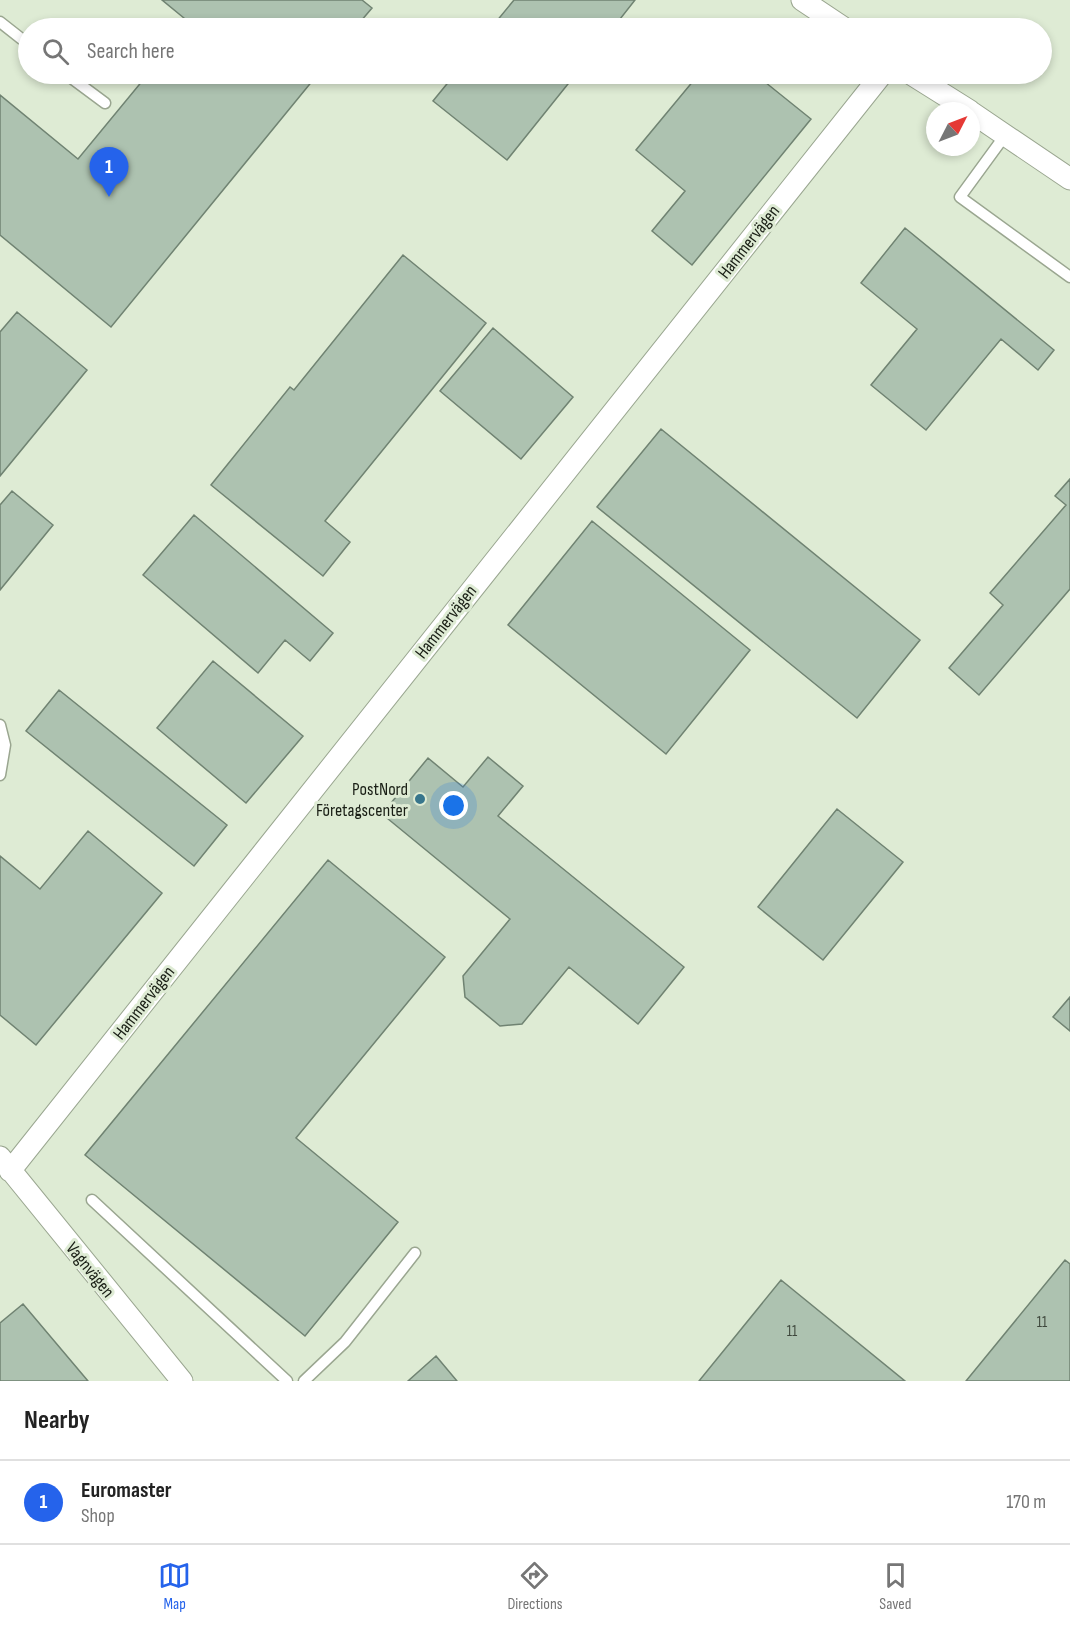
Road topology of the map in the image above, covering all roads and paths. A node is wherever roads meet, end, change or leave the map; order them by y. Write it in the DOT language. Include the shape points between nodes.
graph roads {
  1 [pos="801,0"];
  2 [pos="829,18"];
  3 [pos="0,22"];
  4 [pos="18,36"];
  5 [pos="79,84"];
  6 [pos="874,84"];
  7 [pos="927,84"];
  8 [pos="956,102"];
  9 [pos="105,103"];
  10 [pos="980,117"];
  11 [pos="1006,134"];
  12 [pos="1070,179"];
  13 [pos="1070,277"];
  14 [pos="0,725"];
  15 [pos="0,775"];
  16 [pos="5,1164"];
  17 [pos="92,1200"];
  18 [pos="415,1253"];
  19 [pos="182,1381"];
  20 [pos="287,1381"];
  21 [pos="304,1381"];
  1 -- 2 [label="street"];
  3 -- 4 [label="lane"];
  5 -- 9 [label="lane"];
  6 -- 16 [label="street, Hammervägen"];
  7 -- 8 [label="street"];
  10 -- 11 [label="street"];
  11 -- 12 [label="street"];
  11 -- 13 [label="lane" via="960,197"];
  14 -- 15 [label="lane" via="5,745"];
  16 -- 19 [label="street, Vagnvägen"];
  17 -- 20 [label="lane"];
  18 -- 21 [label="lane" via="345,1342"];
}
